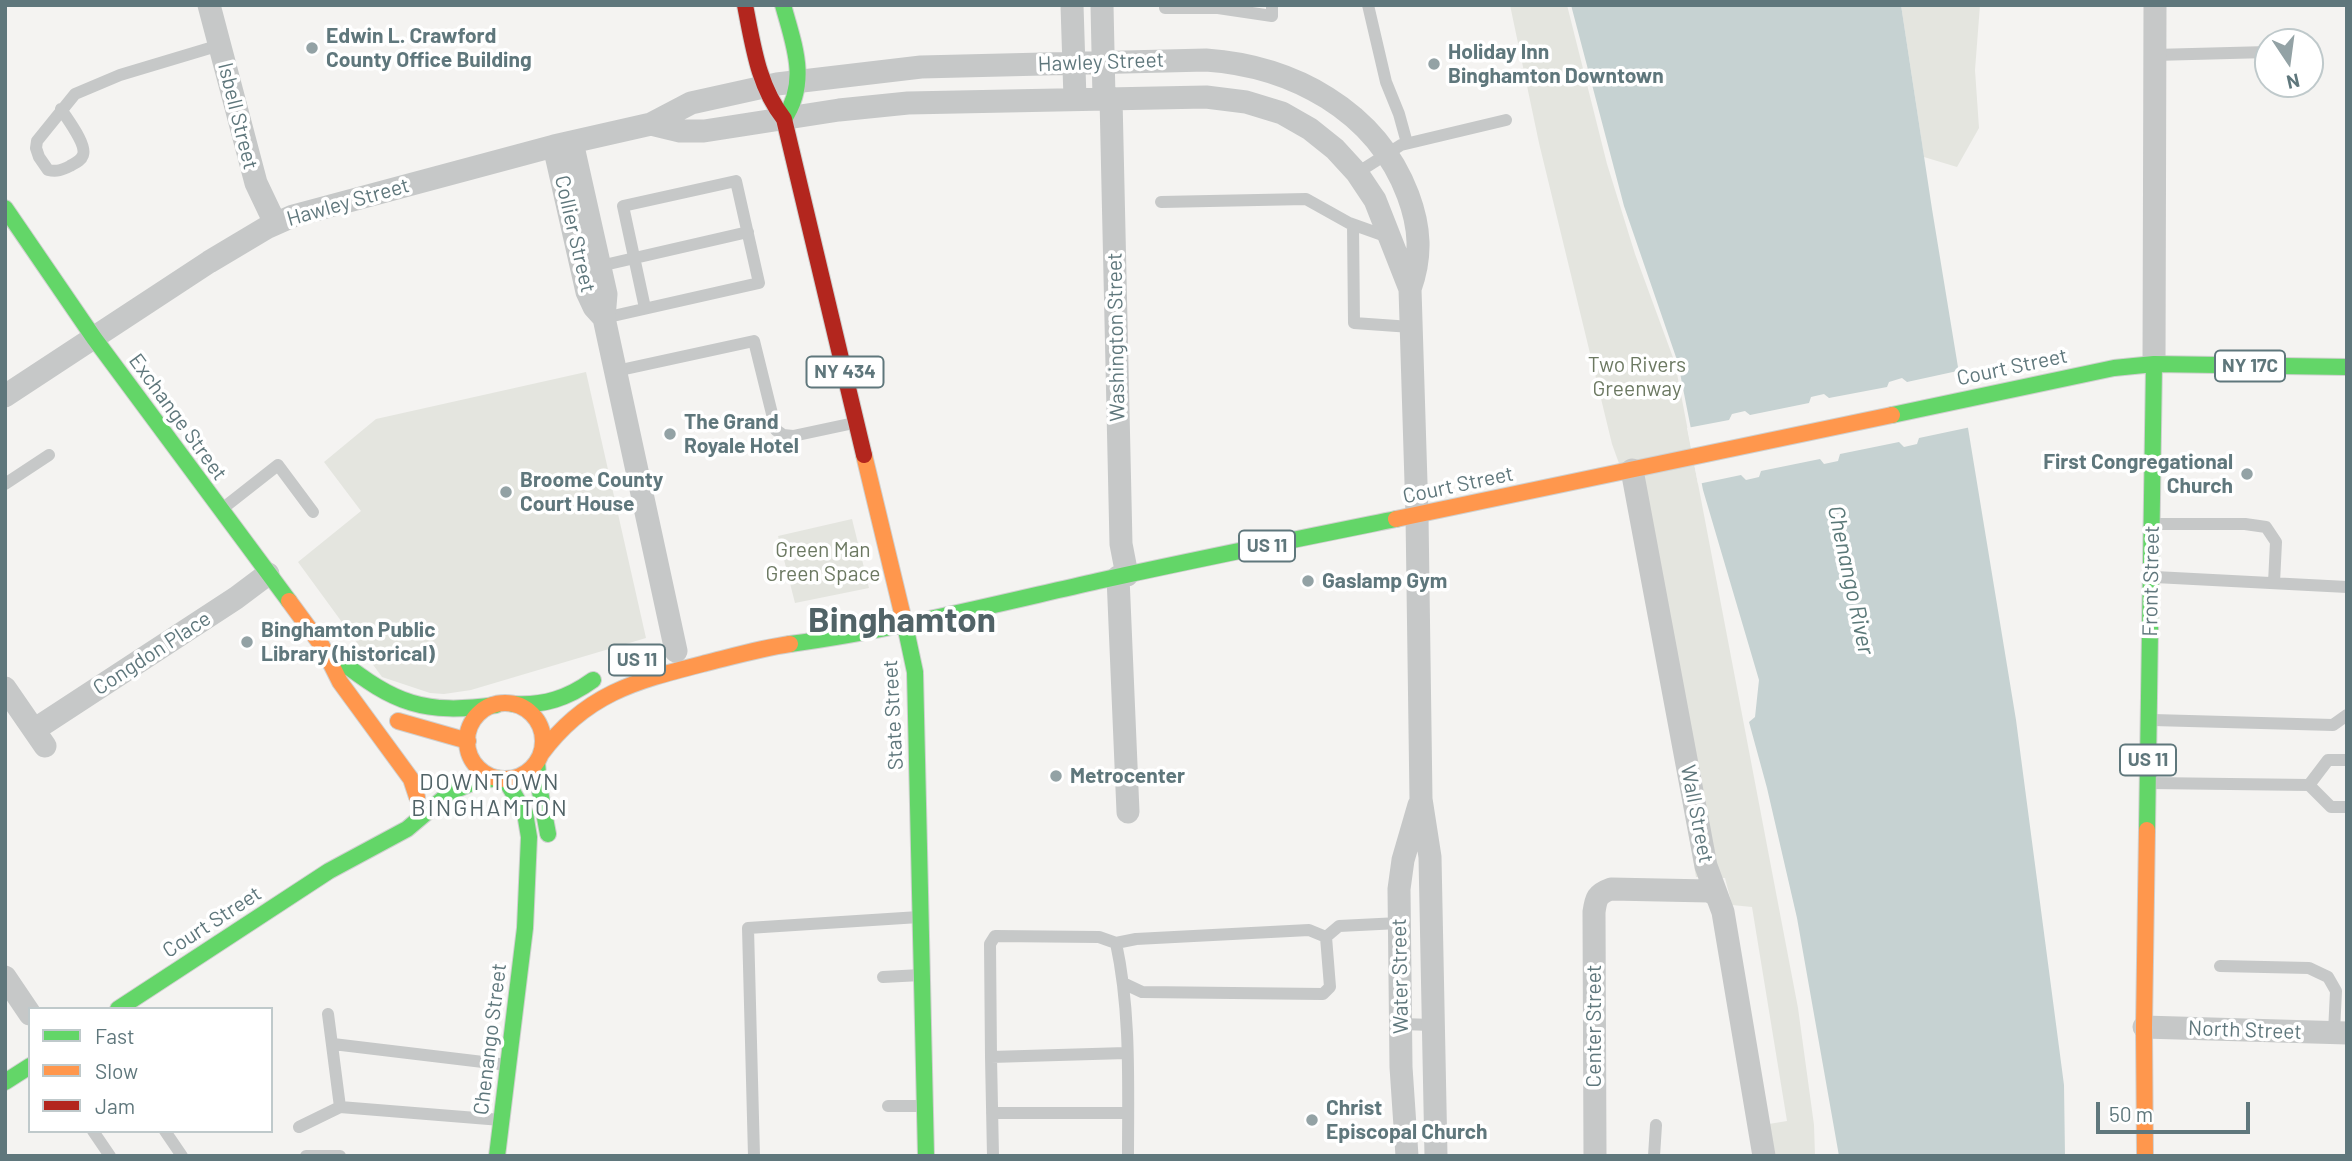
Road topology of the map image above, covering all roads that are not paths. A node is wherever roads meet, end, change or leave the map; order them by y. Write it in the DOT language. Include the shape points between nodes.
graph roads {
  1 [pos="209,5"];
  2 [pos="744,5"];
  3 [pos="783,5"];
  4 [pos="1072,5"];
  5 [pos="1102,5"];
  6 [pos="1165,5"];
  7 [pos="1272,5"];
  8 [pos="1368,5"];
  9 [pos="2154,5"];
  10 [pos="1218,7"];
  11 [pos="220,45"];
  12 [pos="2254,52"];
  13 [pos="2154,55"];
  14 [pos="1104,62"];
  15 [pos="1074,63"];
  16 [pos="799,80"];
  17 [pos="765,86"];
  18 [pos="1108,98"];
  19 [pos="1075,99"];
  20 [pos="61,108"];
  21 [pos="784,119"];
  22 [pos="1506,120"];
  23 [pos="651,124"];
  24 [pos="563,144"];
  25 [pos="1397,148"];
  26 [pos="1357,173"];
  27 [pos="1161,202"];
  28 [pos="5,208"];
  29 [pos="275,223"];
  30 [pos="1353,225"];
  31 [pos="748,232"];
  32 [pos="1391,238"];
  33 [pos="635,258"];
  34 [pos="600,266"];
  35 [pos="1410,289"];
  36 [pos="645,308"];
  37 [pos="604,318"];
  38 [pos="1411,327"];
  39 [pos="94,338"];
  40 [pos="2154,364"];
  41 [pos="2347,368"];
  42 [pos="616,371"];
  43 [pos="5,396"];
  44 [pos="857,422"];
  45 [pos="49,455"];
  46 [pos="1632,470"];
  47 [pos="5,484"];
  48 [pos="221,510"];
  49 [pos="313,512"];
  50 [pos="1417,515"];
  51 [pos="2152,524"];
  52 [pos="268,575"];
  53 [pos="1122,576"];
  54 [pos="2151,577"];
  55 [pos="2274,583"];
  56 [pos="2347,587"];
  57 [pos="905,625"];
  58 [pos="713,644"];
  59 [pos="322,646"];
  60 [pos="769,647"];
  61 [pos="676,651"];
  62 [pos="606,672"];
  63 [pos="5,688"];
  64 [pos="346,689"];
  65 [pos="513,704"];
  66 [pos="496,705"];
  67 [pos="2347,715"];
  68 [pos="2149,720"];
  69 [pos="468,745"];
  70 [pos="539,758"];
  71 [pos="2347,760"];
  72 [pos="451,766"];
  73 [pos="501,778"];
  74 [pos="2147,783"];
  75 [pos="433,784"];
  76 [pos="2309,785"];
  77 [pos="1421,799"];
  78 [pos="2347,807"];
  79 [pos="1128,812"];
  80 [pos="377,826"];
  81 [pos="329,871"];
  82 [pos="1716,895"];
  83 [pos="920,917"];
  84 [pos="525,928"];
  85 [pos="1412,930"];
  86 [pos="1326,937"];
  87 [pos="1116,943"];
  88 [pos="2220,966"];
  89 [pos="921,975"];
  90 [pos="5,977"];
  91 [pos="883,977"];
  92 [pos="1125,984"];
  93 [pos="121,1007"];
  94 [pos="28,1011"];
  95 [pos="328,1014"];
  96 [pos="1401,1024"];
  97 [pos="1433,1025"];
  98 [pos="2144,1027"];
  99 [pos="2340,1032"];
  100 [pos="333,1044"];
  101 [pos="1126,1053"];
  102 [pos="991,1057"];
  103 [pos="508,1065"];
  104 [pos="28,1067"];
  105 [pos="5,1082"];
  106 [pos="888,1106"];
  107 [pos="925,1106"];
  108 [pos="341,1107"];
  109 [pos="1127,1112"];
  110 [pos="992,1113"];
  111 [pos="501,1120"];
  112 [pos="1656,1125"];
  113 [pos="299,1127"];
  114 [pos="94,1133"];
  115 [pos="166,1133"];
  116 [pos="110,1156"];
  117 [pos="181,1156"];
  118 [pos="306,1156"];
  119 [pos="341,1156"];
  120 [pos="497,1156"];
  121 [pos="754,1156"];
  122 [pos="926,1156"];
  123 [pos="993,1156"];
  124 [pos="1128,1156"];
  125 [pos="1407,1156"];
  126 [pos="1436,1156"];
  127 [pos="1595,1156"];
  128 [pos="1654,1156"];
  129 [pos="1764,1156"];
  130 [pos="2145,1156"];
  1 -- 11 [label="street, Isbell Street"];
  2 -- 17 [label="main road, State Street / NY 434"];
  3 -- 16 [label="main road"];
  4 -- 15 [label="street"];
  5 -- 14 [label="street, Washington Street"];
  6 -- 10 [label="lane"];
  7 -- 10 [label="lane" via="1272,16"];
  8 -- 25 [label="lane" via="1386,82 1399,114"];
  9 -- 13 [label="street, Front Street"];
  11 -- 20 [label="lane" via="94,85"];
  11 -- 29 [label="street, Isbell Street" via="256,183"];
  12 -- 13 [label="lane"];
  13 -- 40 [label="street, Front Street"];
  14 -- 15 [label="street, Hawley Street"];
  14 -- 18 [label="street, Washington Street"];
  14 -- 25 [label="street, Hawley Street" via="1206,60 1278,74 1338,105"];
  15 -- 16 [label="street, Hawley Street" via="902,69"];
  15 -- 19 [label="street"];
  16 -- 17 [label="street, Hawley Street"];
  16 -- 21 [label="main road" via="794,105"];
  17 -- 21 [label="main road, State Street / NY 434"];
  17 -- 23 [label="street, Hawley Street" via="691,103"];
  18 -- 19 [label="street, Hawley Street"];
  18 -- 26 [label="street, Hawley Street" via="1206,97 1264,107 1318,135"];
  18 -- 53 [label="street, Washington Street"];
  19 -- 21 [label="street, Hawley Street" via="900,103"];
  20 -- 20 [label="lane" via="36,148 48,170 55,172 84,154"];
  21 -- 23 [label="street, Hawley Street" via="704,131"];
  21 -- 44 [label="main road, State Street / NY 434"];
  22 -- 25 [label="lane"];
  23 -- 24 [label="street, Hawley Street"];
  24 -- 29 [label="street, Hawley Street"];
  24 -- 34 [label="street, Collier Street"];
  24 -- 37 [label="street, Collier Street" via="587,292"];
  25 -- 26 [label="lane"];
  25 -- 35 [label="street, Hawley Street" via="1419,251"];
  26 -- 32 [label="street, Hawley Street"];
  27 -- 30 [label="lane" via="1306,199"];
  28 -- 39 [label="main road, Exchange Street"];
  29 -- 39 [label="street, Hawley Street"];
  30 -- 32 [label="lane"];
  30 -- 38 [label="lane" via="1354,323"];
  31 -- 33 [label="lane"];
  31 -- 33 [label="lane" via="736,181 623,206"];
  31 -- 36 [label="lane" via="759,283"];
  32 -- 35 [label="street, Hawley Street"];
  33 -- 34 [label="lane"];
  33 -- 36 [label="lane"];
  34 -- 37 [label="street, Collier Street" via="606,294"];
  35 -- 38 [label="street, Hawley Street"];
  36 -- 37 [label="lane"];
  37 -- 42 [label="street, Collier Street"];
  38 -- 50 [label="street, Hawley Street"];
  39 -- 43 [label="street, Hawley Street"];
  39 -- 48 [label="main road, Exchange Street"];
  40 -- 41 [label="main road, NY 17C"];
  40 -- 46 [label="main road, Court Street / US 11" via="2114,368"];
  40 -- 51 [label="main road, Front Street / US 11"];
  42 -- 44 [label="lane" via="754,341 776,430 793,436"];
  42 -- 61 [label="street, Collier Street"];
  44 -- 57 [label="main road, State Street / NY 434"];
  45 -- 47 [label="lane"];
  46 -- 50 [label="main road, Court Street / US 11"];
  46 -- 82 [label="street, Wall Street" via="1706,866"];
  48 -- 49 [label="lane" via="278,465"];
  48 -- 52 [label="main road, Exchange Street"];
  50 -- 53 [label="main road, Court Street / US 11"];
  50 -- 77 [label="street, Water Street"];
  51 -- 54 [label="main road, Front Street / US 11"];
  51 -- 55 [label="lane" via="2266,527 2276,542"];
  52 -- 59 [label="main road, Exchange Street"];
  52 -- 63 [label="street, Congdon Place" via="39,738"];
  53 -- 57 [label="main road, Court Street / US 11"];
  53 -- 79 [label="street, Washington Street"];
  54 -- 55 [label="lane"];
  54 -- 68 [label="main road, Front Street / US 11"];
  55 -- 56 [label="lane"];
  57 -- 60 [label="main road, Court Street / US 11"];
  57 -- 83 [label="main road, State Street" via="915,672"];
  58 -- 60 [label="main road, Court Street / US 11"];
  59 -- 64 [label="main road, Exchange Street"];
  59 -- 66 [label="main road, Exchange Street" via="368,684 409,704 449,710"];
  60 -- 70 [label="main road, Court Street / US 11" via="651,677 607,694 569,721"];
  62 -- 65 [label="main road, US 11" via="559,701"];
  64 -- 69 [label="main road, Exchange Street" via="387,717"];
  64 -- 75 [label="main road, Exchange Street" via="411,779 411,801"];
  65 -- 66 [label="main road, US 11"];
  65 -- 70 [label="main road" via="529,712 540,725 543,742"];
  66 -- 69 [label="main road" via="476,718"];
  67 -- 68 [label="lane" via="2333,725"];
  68 -- 74 [label="main road, Front Street / US 11"];
  69 -- 72 [label="main road"];
  69 -- 73 [label="main road" via="479,768"];
  70 -- 73 [label="main road, US 11" via="523,775"];
  70 -- 84 [label="main road, Chenango Street" via="540,793 548,825 545,857"];
  71 -- 76 [label="lane" via="2328,760"];
  73 -- 81 [label="main road, Court Street / US 11" via="451,792 407,829"];
  73 -- 84 [label="main road, Chenango Street" via="527,819"];
  74 -- 76 [label="lane"];
  74 -- 98 [label="main road, Front Street / US 11"];
  76 -- 78 [label="lane" via="2331,807"];
  77 -- 85 [label="street, Water Street" via="1430,857"];
  77 -- 85 [label="street, Water Street" via="1399,889"];
  80 -- 81 [label="main road, Court Street / US 11"];
  81 -- 93 [label="main road, Court Street / US 11"];
  82 -- 127 [label="street, Center Street" via="1709,891 1611,889 1596,897"];
  82 -- 129 [label="street, Wall Street" via="1723,912"];
  83 -- 89 [label="main road, State Street"];
  83 -- 121 [label="lane" via="748,928"];
  84 -- 103 [label="main road, Chenango Street"];
  85 -- 86 [label="lane" via="1339,926"];
  85 -- 96 [label="street, Water Street"];
  85 -- 97 [label="street, Water Street"];
  86 -- 87 [label="lane" via="1309,930"];
  86 -- 92 [label="lane" via="1330,987 1323,994 1142,992"];
  87 -- 92 [label="lane"];
  87 -- 102 [label="lane" via="1099,937 995,936 990,944"];
  88 -- 99 [label="lane" via="2309,968 2328,977 2336,991"];
  89 -- 91 [label="lane"];
  89 -- 107 [label="main road, State Street"];
  90 -- 94 [label="street"];
  92 -- 101 [label="lane"];
  95 -- 100 [label="lane"];
  96 -- 97 [label="lane"];
  96 -- 125 [label="street, Water Street"];
  97 -- 126 [label="street, Water Street"];
  98 -- 99 [label="street, North Street"];
  98 -- 130 [label="main road, Front Street / US 11"];
  100 -- 103 [label="lane"];
  100 -- 108 [label="lane"];
  101 -- 102 [label="lane"];
  101 -- 109 [label="lane"];
  102 -- 110 [label="lane"];
  103 -- 111 [label="main road, Chenango Street"];
  104 -- 105 [label="main road"];
  106 -- 107 [label="lane"];
  107 -- 122 [label="main road, State Street"];
  108 -- 111 [label="lane"];
  108 -- 113 [label="lane"];
  109 -- 110 [label="lane"];
  109 -- 124 [label="lane"];
  110 -- 123 [label="lane"];
  111 -- 120 [label="main road, Chenango Street"];
  112 -- 128 [label="lane"];
  114 -- 116 [label="lane"];
  115 -- 117 [label="lane"];
  118 -- 119 [label="lane"];
}
